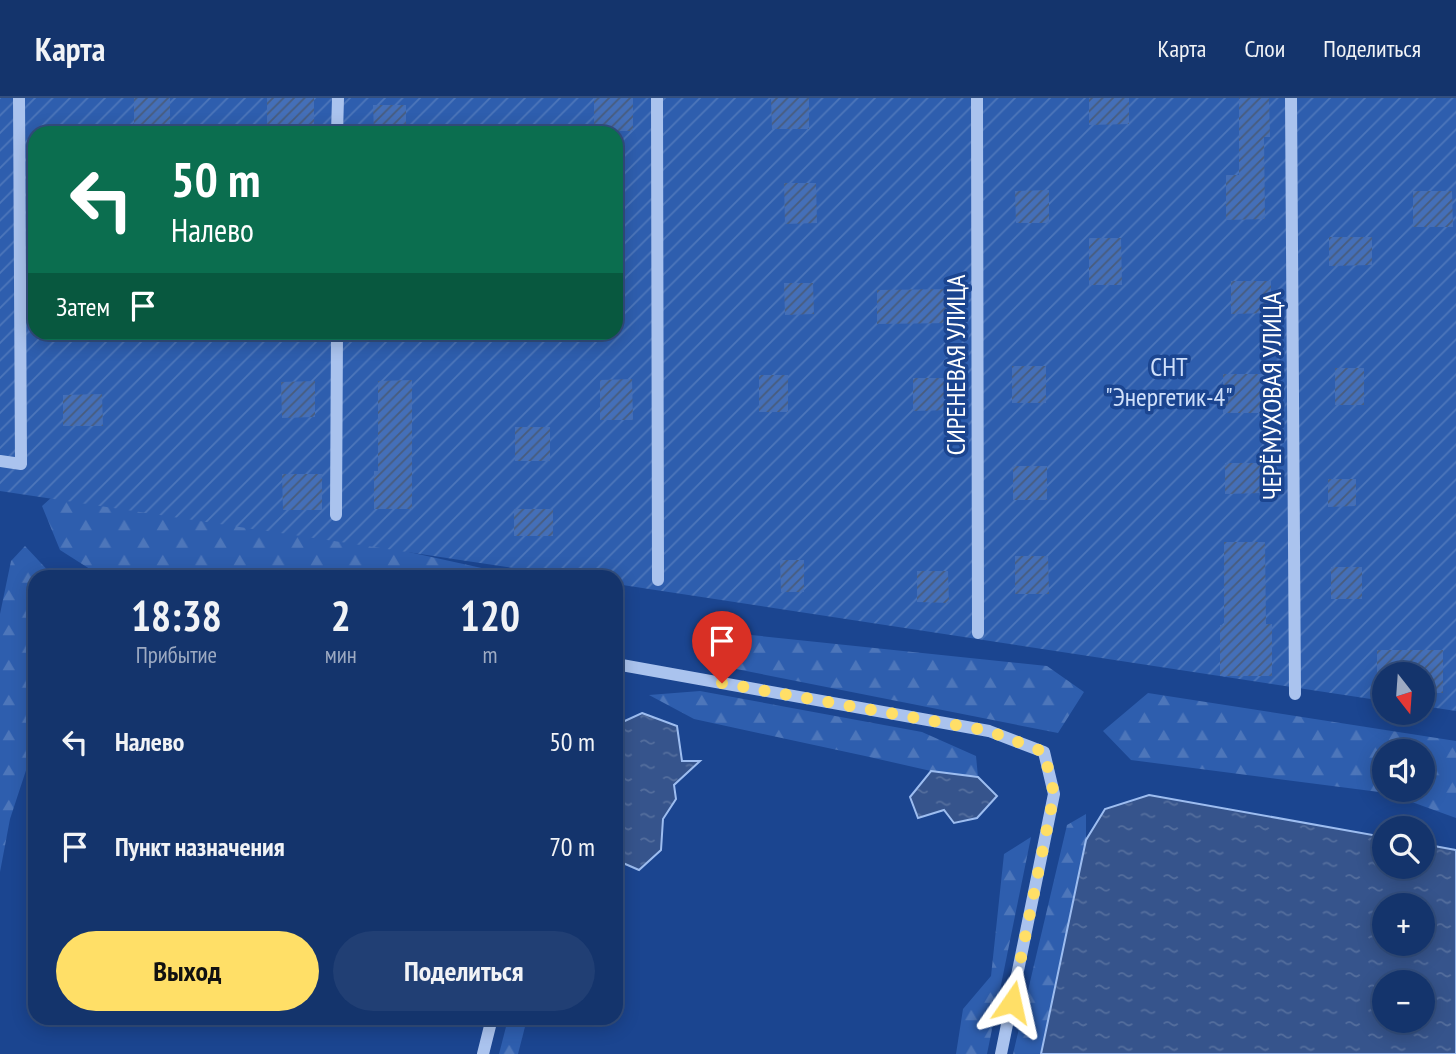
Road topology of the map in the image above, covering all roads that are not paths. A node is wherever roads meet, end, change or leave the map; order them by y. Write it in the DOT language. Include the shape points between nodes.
graph roads {
  1 [pos="19,98"];
  2 [pos="338,98"];
  3 [pos="657,98"];
  4 [pos="977,98"];
  5 [pos="1292,98"];
  6 [pos="337,126"];
  7 [pos="337,340"];
  8 [pos="0,461"];
  9 [pos="336,515"];
  10 [pos="658,580"];
  11 [pos="978,633"];
  12 [pos="623,665"];
  13 [pos="1295,694"];
  14 [pos="490,1025"];
  15 [pos="483,1054"];
  16 [pos="1001,1054"];
  1 -- 8 [label="street" via="21,464"];
  2 -- 6 [label="street"];
  3 -- 10 [label="street"];
  4 -- 11 [label="street, СИРЕНЕВАЯ УЛИЦА"];
  5 -- 13 [label="street, ЧЕРЁМУХОВАЯ УЛИЦА"];
  7 -- 9 [label="street"];
  12 -- 16 [label="street" via="989,731 1044,752 1054,794"];
  14 -- 15 [label="street"];
}
